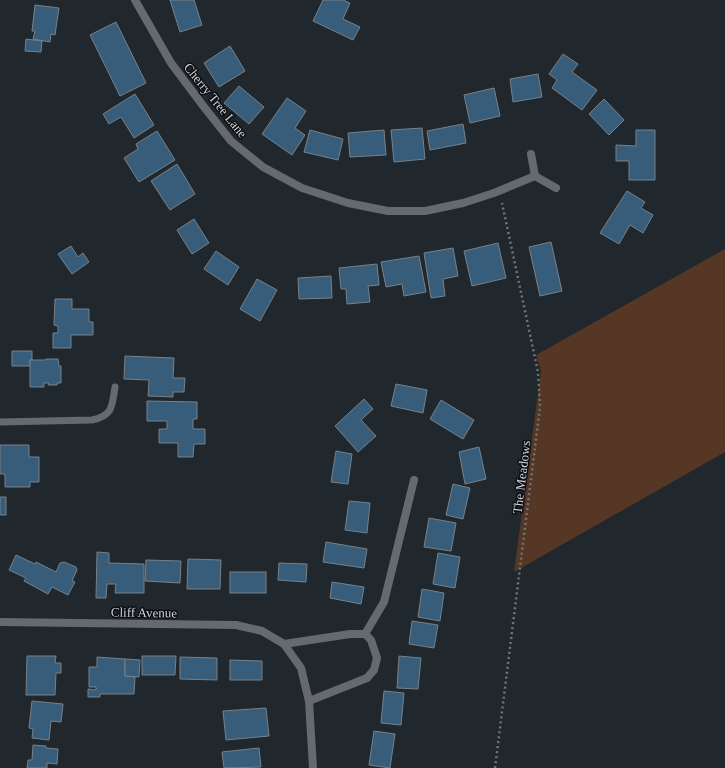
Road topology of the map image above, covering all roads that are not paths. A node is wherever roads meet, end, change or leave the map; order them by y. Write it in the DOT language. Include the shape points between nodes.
graph roads {
  1 [pos="135,0"];
  2 [pos="531,154"];
  3 [pos="535,176"];
  4 [pos="556,188"];
  5 [pos="115,387"];
  6 [pos="0,422"];
  7 [pos="414,480"];
  8 [pos="0,622"];
  9 [pos="365,634"];
  10 [pos="284,644"];
  11 [pos="309,701"];
  12 [pos="313,768"];
  1 -- 3 [label="street, Cherry Tree Lane" via="171,63 231,141 263,168 295,185 348,203 388,211 425,211 463,203"];
  2 -- 3 [label="street"];
  3 -- 4 [label="street"];
  5 -- 6 [label="lane" via="110,412 103,418"];
  7 -- 9 [label="street" via="384,602"];
  8 -- 10 [label="street, Cliff Avenue" via="236,625 262,631"];
  9 -- 10 [label="street"];
  9 -- 11 [label="street" via="371,640 377,658 374,670 367,678"];
  10 -- 11 [label="street, Cliff Avenue" via="300,668"];
  11 -- 12 [label="street, Cliff Avenue"];
}
